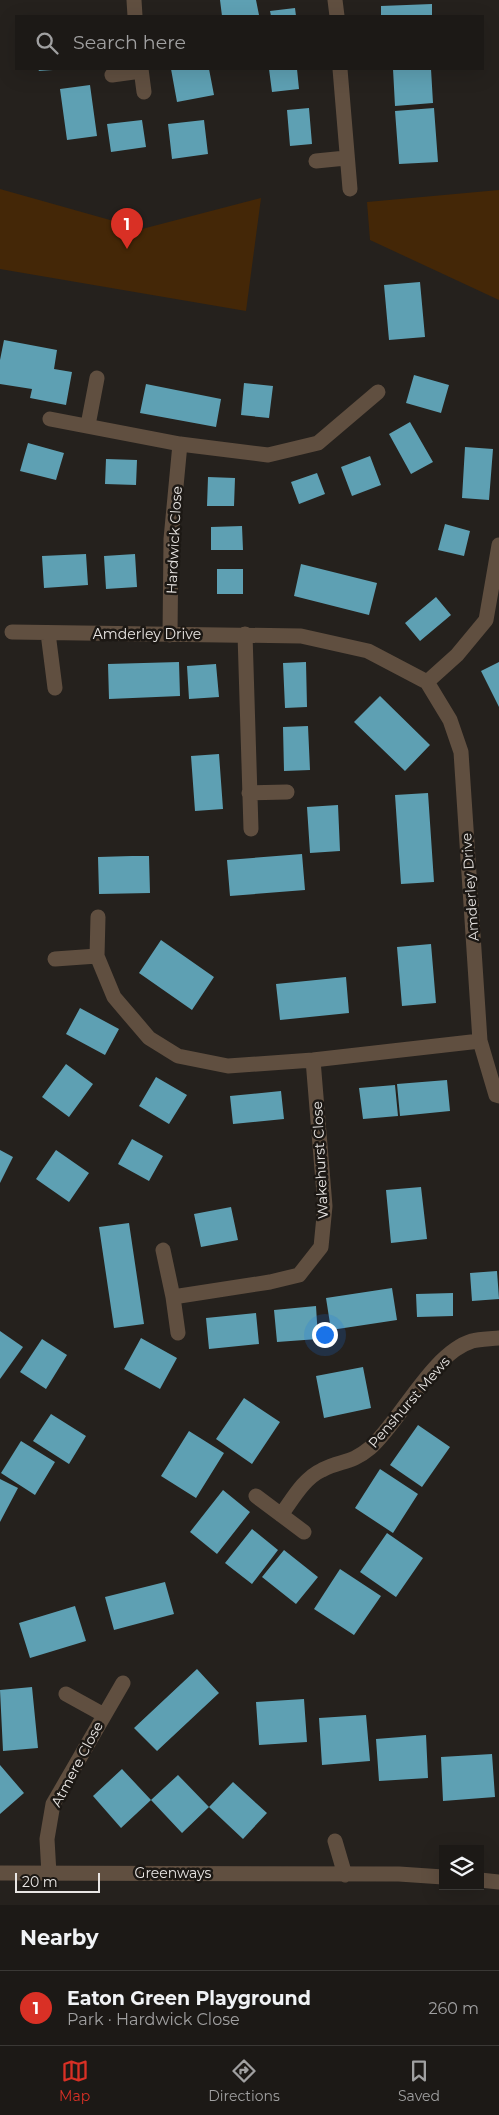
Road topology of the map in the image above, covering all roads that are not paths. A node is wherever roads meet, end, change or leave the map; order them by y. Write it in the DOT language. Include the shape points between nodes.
graph roads {
  1 [pos="134,0"];
  2 [pos="335,0"];
  3 [pos="136,15"];
  4 [pos="336,15"];
  5 [pos="141,70"];
  6 [pos="340,70"];
  7 [pos="112,75"];
  8 [pos="144,92"];
  9 [pos="346,158"];
  10 [pos="316,161"];
  11 [pos="350,189"];
  12 [pos="97,378"];
  13 [pos="378,392"];
  14 [pos="50,419"];
  15 [pos="88,425"];
  16 [pos="180,444"];
  17 [pos="499,544"];
  18 [pos="12,632"];
  19 [pos="48,633"];
  20 [pos="245,634"];
  21 [pos="170,636"];
  22 [pos="427,682"];
  23 [pos="55,688"];
  24 [pos="287,792"];
  25 [pos="250,793"];
  26 [pos="251,829"];
  27 [pos="98,917"];
  28 [pos="97,956"];
  29 [pos="55,959"];
  30 [pos="480,1041"];
  31 [pos="313,1060"];
  32 [pos="499,1096"];
  33 [pos="163,1250"];
  34 [pos="173,1297"];
  35 [pos="178,1333"];
  36 [pos="499,1338"];
  37 [pos="256,1496"];
  38 [pos="281,1515"];
  39 [pos="304,1532"];
  40 [pos="124,1683"];
  41 [pos="66,1694"];
  42 [pos="104,1714"];
  43 [pos="335,1841"];
  44 [pos="0,1873"];
  45 [pos="50,1874"];
  46 [pos="345,1875"];
  47 [pos="439,1877"];
  48 [pos="484,1880"];
  49 [pos="499,1882"];
  1 -- 3 [label="street"];
  2 -- 4 [label="street"];
  5 -- 7 [label="street"];
  5 -- 8 [label="street"];
  6 -- 9 [label="street"];
  9 -- 10 [label="street"];
  9 -- 11 [label="street"];
  12 -- 15 [label="street"];
  13 -- 16 [label="street" via="318,443 268,455"];
  14 -- 15 [label="street"];
  15 -- 16 [label="street"];
  16 -- 21 [label="street, Hardwick Close" via="171,539"];
  17 -- 22 [label="street" via="486,620 457,655"];
  18 -- 19 [label="street, Amderley Drive"];
  19 -- 21 [label="street, Amderley Drive"];
  19 -- 23 [label="street"];
  20 -- 21 [label="street, Amderley Drive"];
  20 -- 22 [label="street, Amderley Drive" via="301,636 368,651"];
  20 -- 25 [label="street"];
  22 -- 30 [label="street, Amderley Drive" via="450,720 460,752"];
  24 -- 25 [label="street"];
  25 -- 26 [label="street"];
  27 -- 28 [label="street"];
  28 -- 29 [label="street"];
  28 -- 31 [label="street" via="114,997 149,1038 178,1056 228,1066"];
  30 -- 31 [label="street"];
  30 -- 32 [label="street, Amderley Drive" via="496,1095"];
  31 -- 34 [label="street, Wakehurst Close" via="325,1206 321,1247 299,1275"];
  33 -- 34 [label="street"];
  34 -- 35 [label="street"];
  36 -- 38 [label="street, Penshurst Mews" via="472,1341 453,1351 421,1385 372,1447 353,1461 319,1470"];
  37 -- 38 [label="street"];
  38 -- 39 [label="street"];
  40 -- 42 [label="street, Atmere Close"];
  41 -- 42 [label="street, Atmere Close"];
  42 -- 45 [label="street, Atmere Close" via="53,1804 48,1838"];
  43 -- 46 [label="street"];
  44 -- 45 [label="street, Greenways"];
  45 -- 46 [label="street, Greenways"];
  46 -- 47 [label="street, Greenways"];
  48 -- 49 [label="street"];
}
